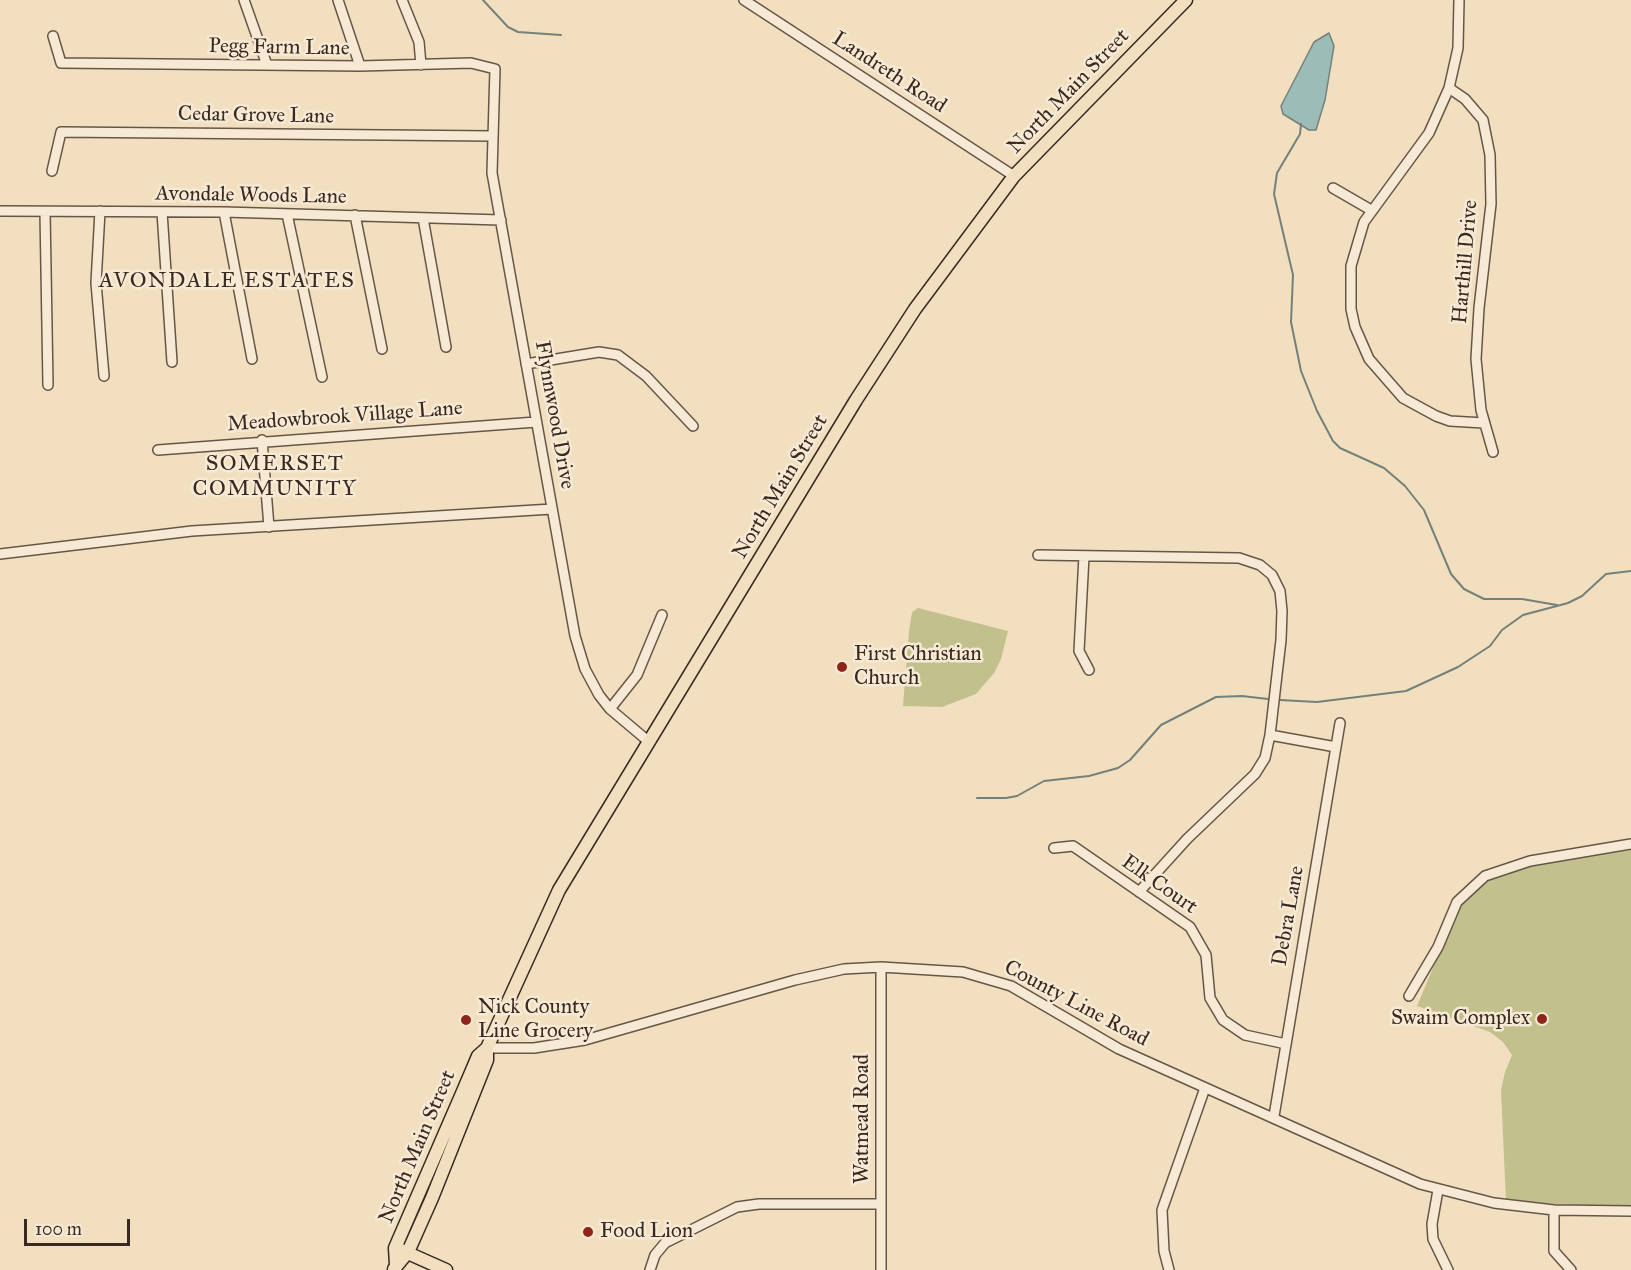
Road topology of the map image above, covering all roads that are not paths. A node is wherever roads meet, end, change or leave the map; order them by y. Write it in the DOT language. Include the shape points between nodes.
graph roads {
  1 [pos="244,0"];
  2 [pos="338,0"];
  3 [pos="402,0"];
  4 [pos="744,0"];
  5 [pos="1186,0"];
  6 [pos="1459,0"];
  7 [pos="53,36"];
  8 [pos="267,65"];
  9 [pos="421,65"];
  10 [pos="360,66"];
  11 [pos="495,69"];
  12 [pos="1449,88"];
  13 [pos="492,136"];
  14 [pos="51,171"];
  15 [pos="1014,176"];
  16 [pos="1333,188"];
  17 [pos="1371,210"];
  18 [pos="100,211"];
  19 [pos="0,212"];
  20 [pos="45,212"];
  21 [pos="162,212"];
  22 [pos="224,212"];
  23 [pos="287,214"];
  24 [pos="355,215"];
  25 [pos="423,218"];
  26 [pos="501,220"];
  27 [pos="446,347"];
  28 [pos="382,350"];
  29 [pos="252,359"];
  30 [pos="172,362"];
  31 [pos="526,363"];
  32 [pos="104,376"];
  33 [pos="322,377"];
  34 [pos="48,385"];
  35 [pos="536,422"];
  36 [pos="1484,423"];
  37 [pos="693,426"];
  38 [pos="262,441"];
  39 [pos="158,450"];
  40 [pos="1493,452"];
  41 [pos="552,509"];
  42 [pos="269,527"];
  43 [pos="0,554"];
  44 [pos="1038,555"];
  45 [pos="1084,556"];
  46 [pos="662,615"];
  47 [pos="1089,670"];
  48 [pos="610,709"];
  49 [pos="1340,723"];
  50 [pos="1270,735"];
  51 [pos="648,741"];
  52 [pos="1336,747"];
  53 [pos="1631,844"];
  54 [pos="1054,848"];
  55 [pos="1139,892"];
  56 [pos="881,968"];
  57 [pos="1409,996"];
  58 [pos="1286,1044"];
  59 [pos="487,1048"];
  60 [pos="1204,1088"];
  61 [pos="1274,1116"];
  62 [pos="1438,1190"];
  63 [pos="881,1204"];
  64 [pos="1554,1210"];
  65 [pos="1631,1212"];
  66 [pos="395,1248"];
  67 [pos="408,1252"];
  68 [pos="398,1268"];
  69 [pos="446,1270"];
  70 [pos="650,1270"];
  71 [pos="881,1270"];
  72 [pos="1169,1270"];
  73 [pos="1448,1270"];
  74 [pos="1571,1270"];
  1 -- 8 [label="street"];
  2 -- 10 [label="street"];
  3 -- 9 [label="street" via="419,42"];
  4 -- 15 [label="street, Landreth Road"];
  5 -- 15 [label="main road, North Main Street"];
  6 -- 12 [label="street" via="1458,48"];
  7 -- 8 [label="street, Pegg Farm Lane" via="61,63"];
  8 -- 10 [label="street, Pegg Farm Lane"];
  9 -- 10 [label="street, Pegg Farm Lane"];
  9 -- 11 [label="street, Pegg Farm Lane" via="471,63"];
  11 -- 13 [label="street, Flynnwood Drive"];
  12 -- 17 [label="street" via="1429,133"];
  12 -- 36 [label="street, Harthill Drive" via="1465,99 1482,120 1490,155 1491,204 1476,359"];
  13 -- 14 [label="street, Cedar Grove Lane" via="61,132"];
  13 -- 26 [label="street, Flynnwood Drive" via="492,172"];
  15 -- 51 [label="main road, North Main Street" via="891,345"];
  16 -- 17 [label="street"];
  17 -- 36 [label="street" via="1354,249 1350,287 1355,327 1365,352 1391,387 1419,408 1450,421"];
  18 -- 20 [label="street, Avondale Woods Lane"];
  18 -- 21 [label="street, Avondale Woods Lane"];
  18 -- 32 [label="street" via="96,283"];
  19 -- 20 [label="street, Avondale Woods Lane"];
  20 -- 34 [label="street"];
  21 -- 22 [label="street, Avondale Woods Lane"];
  21 -- 30 [label="street"];
  22 -- 23 [label="street, Avondale Woods Lane"];
  22 -- 29 [label="street"];
  23 -- 24 [label="street, Avondale Woods Lane"];
  23 -- 33 [label="street"];
  24 -- 25 [label="street, Avondale Woods Lane"];
  24 -- 28 [label="street"];
  25 -- 26 [label="street, Avondale Woods Lane"];
  25 -- 27 [label="street"];
  26 -- 31 [label="street, Flynnwood Drive"];
  31 -- 35 [label="street, Flynnwood Drive"];
  31 -- 37 [label="street" via="598,352 618,355 646,376"];
  35 -- 38 [label="street, Meadowbrook Village Lane"];
  35 -- 41 [label="street, Flynnwood Drive"];
  36 -- 40 [label="street, Harthill Drive"];
  38 -- 39 [label="street, Meadowbrook Village Lane"];
  38 -- 42 [label="street"];
  41 -- 42 [label="street"];
  41 -- 48 [label="street, Flynnwood Drive" via="580,655 590,682"];
  42 -- 43 [label="street" via="192,531"];
  44 -- 45 [label="street"];
  45 -- 47 [label="street" via="1079,651"];
  45 -- 50 [label="street" via="1239,558 1260,565 1272,575 1280,591 1281,630"];
  46 -- 48 [label="street" via="637,675"];
  48 -- 51 [label="street, Flynnwood Drive"];
  49 -- 52 [label="street, Debra Lane"];
  50 -- 52 [label="street"];
  50 -- 55 [label="street" via="1265,758 1256,774 1187,839"];
  51 -- 59 [label="main road, North Main Street" via="559,890"];
  52 -- 58 [label="street, Debra Lane"];
  53 -- 57 [label="street" via="1530,861 1485,876 1457,902 1438,947"];
  54 -- 55 [label="street, Elk Court" via="1073,846"];
  55 -- 58 [label="street, Elk Court" via="1197,936 1206,955 1210,998 1223,1020 1245,1035"];
  56 -- 59 [label="street, County Line Road" via="844,969 811,976 576,1041 534,1048"];
  56 -- 60 [label="street, County Line Road" via="963,972 1011,986 1112,1045"];
  56 -- 63 [label="street, Watmead Road"];
  58 -- 61 [label="street, Debra Lane"];
  59 -- 66 [label="main road, North Main Street" via="478,1056"];
  59 -- 67 [label="main road, North Main Street" via="487,1060"];
  60 -- 61 [label="street, County Line Road"];
  60 -- 72 [label="street" via="1162,1210"];
  61 -- 62 [label="street, County Line Road" via="1375,1165"];
  62 -- 64 [label="street, County Line Road" via="1494,1203"];
  62 -- 73 [label="street" via="1433,1239"];
  63 -- 70 [label="street" via="737,1206 658,1249"];
  63 -- 71 [label="street, Watmead Road"];
  64 -- 65 [label="street, County Line Road"];
  64 -- 74 [label="street" via="1555,1253"];
  66 -- 67 [label="main road"];
  66 -- 68 [label="main road, North Main Street"];
  67 -- 68 [label="main road, North Main Street"];
  67 -- 69 [label="main road"];
}
